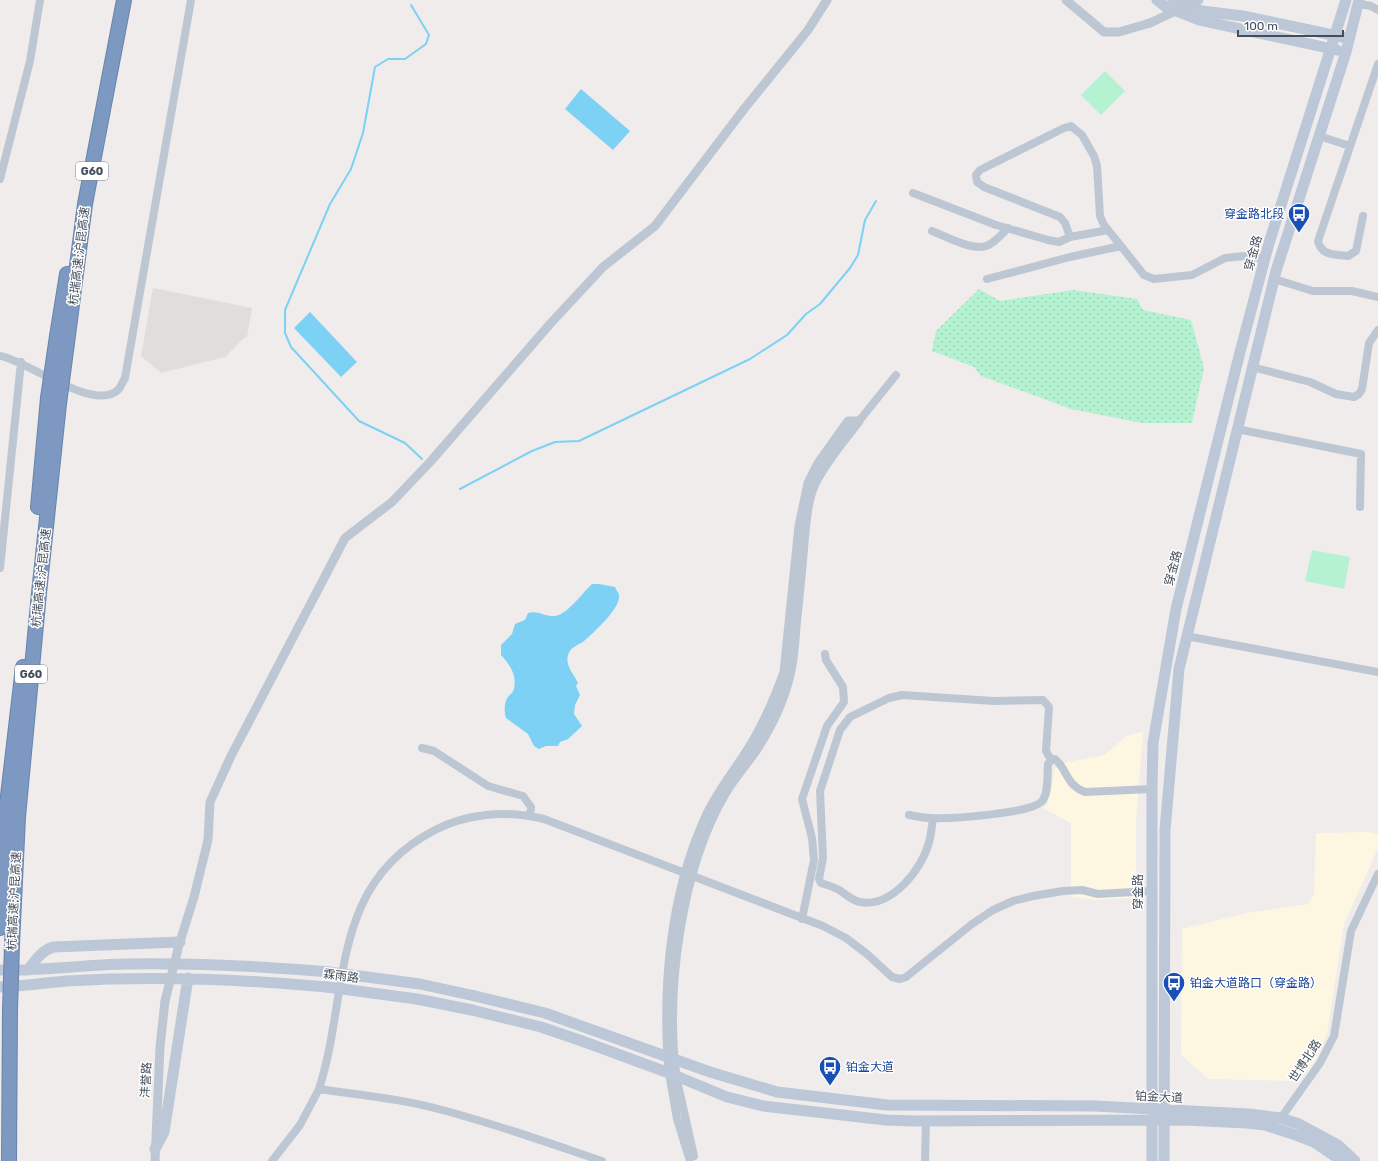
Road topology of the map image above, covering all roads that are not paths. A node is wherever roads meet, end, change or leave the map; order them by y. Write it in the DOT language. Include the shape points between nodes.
graph roads {
  1 [pos="40,0"];
  2 [pos="116,0"];
  3 [pos="124,0"];
  4 [pos="191,0"];
  5 [pos="827,0"];
  6 [pos="1066,0"];
  7 [pos="1157,0"];
  8 [pos="1173,0"];
  9 [pos="1199,0"];
  10 [pos="1346,0"];
  11 [pos="1359,2"];
  12 [pos="1378,10"];
  13 [pos="1335,36"];
  14 [pos="1349,39"];
  15 [pos="1331,48"];
  16 [pos="1346,52"];
  17 [pos="1378,64"];
  18 [pos="1319,136"];
  19 [pos="1350,146"];
  20 [pos="0,179"];
  21 [pos="913,193"];
  22 [pos="1363,216"];
  23 [pos="1008,228"];
  24 [pos="1108,230"];
  25 [pos="932,231"];
  26 [pos="1070,237"];
  27 [pos="1121,246"];
  28 [pos="1265,259"];
  29 [pos="987,279"];
  30 [pos="1274,279"];
  31 [pos="1378,297"];
  32 [pos="1378,330"];
  33 [pos="62,340"];
  34 [pos="0,356"];
  35 [pos="21,362"];
  36 [pos="1252,368"];
  37 [pos="896,375"];
  38 [pos="53,401"];
  39 [pos="859,421"];
  40 [pos="1237,429"];
  41 [pos="1360,507"];
  42 [pos="0,568"];
  43 [pos="1186,636"];
  44 [pos="825,654"];
  45 [pos="1378,672"];
  46 [pos="422,748"];
  47 [pos="1051,760"];
  48 [pos="1152,789"];
  49 [pos="909,815"];
  50 [pos="530,816"];
  51 [pos="933,818"];
  52 [pos="1378,874"];
  53 [pos="689,875"];
  54 [pos="1151,891"];
  55 [pos="802,919"];
  56 [pos="0,928"];
  57 [pos="179,945"];
  58 [pos="0,970"];
  59 [pos="28,970"];
  60 [pos="188,978"];
  61 [pos="0,986"];
  62 [pos="671,1058"];
  63 [pos="672,1074"];
  64 [pos="319,1089"];
  65 [pos="1152,1115"];
  66 [pos="1164,1115"];
  67 [pos="1281,1118"];
  68 [pos="926,1120"];
  69 [pos="155,1149"];
  70 [pos="9,1161"];
  71 [pos="155,1161"];
  72 [pos="272,1161"];
  73 [pos="602,1161"];
  74 [pos="690,1161"];
  75 [pos="695,1161"];
  76 [pos="925,1161"];
  77 [pos="1152,1161"];
  78 [pos="1164,1161"];
  79 [pos="1342,1161"];
  80 [pos="1355,1161"];
  1 -- 20 [label="street" via="30,61"];
  2 -- 33 [label="highway, 杭瑞高速;沪昆高速 / G60"];
  3 -- 33 [label="highway, 杭瑞高速;沪昆高速 / G60"];
  4 -- 35 [label="street" via="124,378 119,389 110,394 89,394 70,388"];
  5 -- 57 [label="street, 沣誉路" via="808,30 655,226 603,267 392,502 346,538 231,756 210,802 208,840"];
  6 -- 9 [label="street, bridge" via="1104,32 1119,32 1150,23"];
  7 -- 15 [label="main road" via="1166,7 1199,20"];
  8 -- 13 [label="main road" via="1202,11"];
  10 -- 13 [label="main road, 穿金路"];
  11 -- 12 [label="street"];
  11 -- 14 [label="main road"];
  13 -- 14 [label="main road"];
  13 -- 15 [label="main road, 穿金路"];
  14 -- 16 [label="main road"];
  15 -- 16 [label="main road"];
  15 -- 28 [label="main road, 穿金路"];
  16 -- 18 [label="main road"];
  17 -- 19 [label="street"];
  18 -- 19 [label="street"];
  18 -- 30 [label="main road"];
  19 -- 22 [label="street" via="1318,241 1319,249 1348,256 1356,251"];
  21 -- 23 [label="street"];
  23 -- 25 [label="street" via="995,242 985,247 974,247"];
  23 -- 26 [label="street" via="1059,242"];
  24 -- 26 [label="street"];
  24 -- 26 [label="street" via="1100,216 1094,156 1082,135 1071,126 987,167 976,175 977,182 984,187 1060,217"];
  24 -- 27 [label="street"];
  27 -- 28 [label="street" via="1144,275 1154,278 1192,275 1225,258 1244,256"];
  27 -- 29 [label="street"];
  28 -- 48 [label="main road, 穿金路" via="1176,609 1153,743"];
  30 -- 31 [label="street" via="1313,291 1352,291"];
  30 -- 36 [label="main road"];
  32 -- 36 [label="street" via="1368,343 1362,389 1354,397 1336,394 1310,382"];
  33 -- 38 [label="highway, 杭瑞高速;沪昆高速 / G60, bridge"];
  34 -- 35 [label="street"];
  35 -- 42 [label="street"];
  36 -- 40 [label="main road"];
  37 -- 39 [label="street"];
  38 -- 56 [label="highway, 杭瑞高速;沪昆高速 / G60" via="6,813"];
  38 -- 70 [label="highway, 杭瑞高速;沪昆高速 / G60, bridge" via="39,593 18,817 10,1010"];
  39 -- 53 [label="street" via="824,466 814,485 806,527 791,674 783,697 757,749 726,793"];
  40 -- 41 [label="street" via="1361,454"];
  40 -- 43 [label="main road"];
  43 -- 45 [label="street"];
  43 -- 66 [label="main road" via="1179,669 1165,830"];
  44 -- 55 [label="street" via="843,687 844,702 827,726 802,799 812,838 814,860"];
  46 -- 50 [label="street" via="434,751 488,786 523,796 531,808"];
  47 -- 48 [label="street" via="1055,758 1072,783 1085,792"];
  47 -- 51 [label="street" via="1048,764 1046,793 1038,805 1010,813"];
  47 -- 51 [label="street" via="1046,751 1049,707 1043,700 994,701 902,695 889,698 850,717 840,730 820,791 823,858 819,879 821,883 838,889 859,902 878,902 892,894 902,886 923,857 929,843"];
  48 -- 54 [label="main road, 穿金路"];
  49 -- 51 [label="street"];
  50 -- 53 [label="street"];
  50 -- 64 [label="street" via="510,813 482,815 441,827 406,848 380,873 368,891 354,923"];
  52 -- 67 [label="street, 世博北路" via="1351,931 1334,1036 1320,1063"];
  53 -- 55 [label="street"];
  53 -- 62 [label="street" via="679,940"];
  54 -- 55 [label="street" via="1098,894 1082,890 1013,901 972,924 900,979 892,978 846,938"];
  54 -- 65 [label="main road, 穿金路"];
  57 -- 59 [label="main road" via="53,947 46,949"];
  57 -- 69 [label="street, 沣誉路, bridge" via="165,1001"];
  58 -- 59 [label="main road, 霖雨路"];
  59 -- 62 [label="main road, 霖雨路, bridge" via="66,966 231,964 328,972 420,984 545,1013"];
  60 -- 61 [label="main road, 霖雨路" via="67,981"];
  60 -- 63 [label="main road, 霖雨路, bridge" via="327,987 417,999 541,1027"];
  60 -- 69 [label="main road" via="164,1132"];
  62 -- 63 [label="street"];
  62 -- 65 [label="main road, 铂金大道" via="777,1092 849,1101 913,1106 1094,1106"];
  63 -- 68 [label="main road, 铂金大道" via="727,1097 763,1106 886,1120"];
  63 -- 74 [label="street" via="677,1119"];
  63 -- 75 [label="street"];
  64 -- 72 [label="street" via="300,1124"];
  64 -- 73 [label="street" via="441,1109"];
  65 -- 66 [label="main road, 铂金大道"];
  65 -- 68 [label="main road, 铂金大道"];
  65 -- 77 [label="main road, 穿金路"];
  66 -- 67 [label="main road, 铂金大道" via="1248,1114"];
  66 -- 78 [label="main road"];
  66 -- 79 [label="main road, 铂金大道" via="1265,1125 1314,1142"];
  67 -- 80 [label="main road, 铂金大道" via="1338,1145"];
  68 -- 76 [label="street"];
  69 -- 71 [label="street, 沣誉路"];
}
